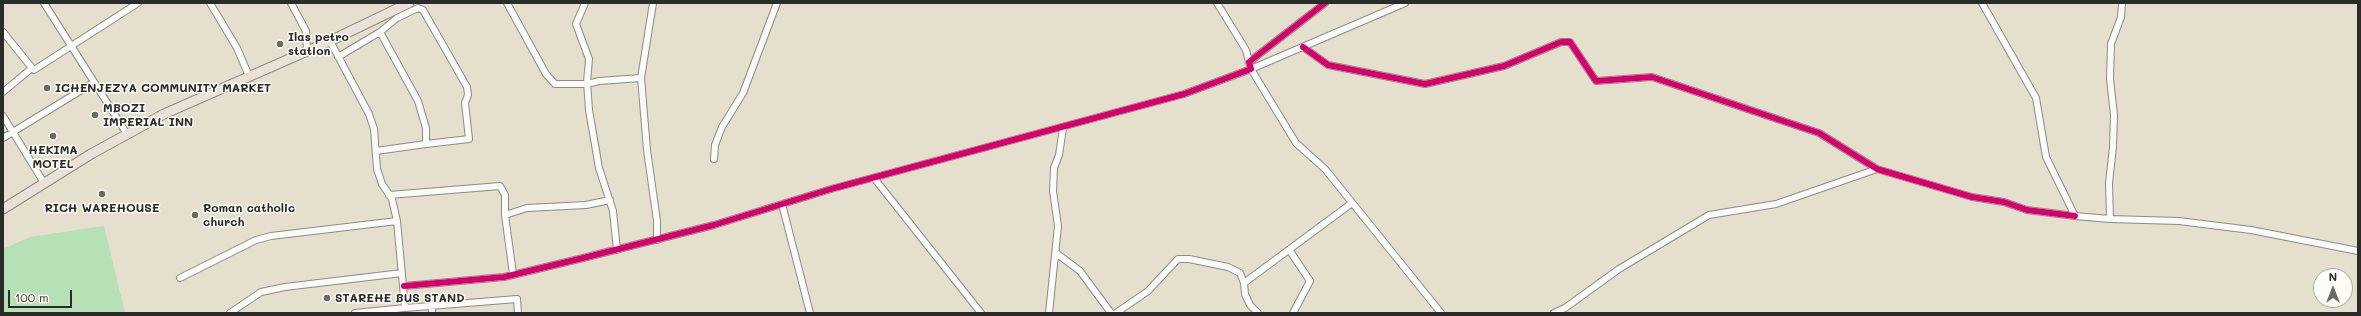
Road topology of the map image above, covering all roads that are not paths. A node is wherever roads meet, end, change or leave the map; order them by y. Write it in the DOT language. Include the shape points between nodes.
graph roads {
  1 [pos="44,3"];
  2 [pos="138,3"];
  3 [pos="210,3"];
  4 [pos="291,3"];
  5 [pos="409,3"];
  6 [pos="508,3"];
  7 [pos="585,3"];
  8 [pos="653,3"];
  9 [pos="777,3"];
  10 [pos="1217,3"];
  11 [pos="1325,3"];
  12 [pos="1405,3"];
  13 [pos="1982,3"];
  14 [pos="2122,3"];
  15 [pos="3,32"];
  16 [pos="380,32"];
  17 [pos="330,42"];
  18 [pos="71,45"];
  19 [pos="1303,47"];
  20 [pos="308,51"];
  21 [pos="338,57"];
  22 [pos="1249,62"];
  23 [pos="32,68"];
  24 [pos="1252,69"];
  25 [pos="249,76"];
  26 [pos="642,78"];
  27 [pos="93,83"];
  28 [pos="587,84"];
  29 [pos="3,92"];
  30 [pos="3,116"];
  31 [pos="1063,128"];
  32 [pos="13,132"];
  33 [pos="127,134"];
  34 [pos="3,138"];
  35 [pos="426,144"];
  36 [pos="376,151"];
  37 [pos="714,158"];
  38 [pos="1877,169"];
  39 [pos="874,178"];
  40 [pos="44,183"];
  41 [pos="389,196"];
  42 [pos="610,200"];
  43 [pos="1352,203"];
  44 [pos="782,204"];
  45 [pos="3,209"];
  46 [pos="505,215"];
  47 [pos="2075,216"];
  48 [pos="2110,219"];
  49 [pos="397,221"];
  50 [pos="657,240"];
  51 [pos="617,250"];
  52 [pos="1290,251"];
  53 [pos="2358,251"];
  54 [pos="1056,253"];
  55 [pos="402,273"];
  56 [pos="513,274"];
  57 [pos="180,278"];
  58 [pos="1244,283"];
  59 [pos="404,286"];
  60 [pos="432,304"];
  61 [pos="405,308"];
  62 [pos="230,313"];
  63 [pos="355,313"];
  64 [pos="432,313"];
  65 [pos="518,313"];
  66 [pos="810,313"];
  67 [pos="980,313"];
  68 [pos="1049,313"];
  69 [pos="1111,313"];
  70 [pos="1116,313"];
  71 [pos="1258,313"];
  72 [pos="1293,313"];
  73 [pos="1441,313"];
  74 [pos="1554,313"];
  1 -- 18 [label="street"];
  2 -- 18 [label="street"];
  3 -- 25 [label="street" via="237,48"];
  4 -- 20 [label="street" via="306,31"];
  5 -- 17 [label="highway"];
  6 -- 28 [label="street" via="546,74 555,84"];
  7 -- 28 [label="street" via="576,24 589,59"];
  8 -- 26 [label="street"];
  9 -- 37 [label="street" via="743,93 722,127 715,145"];
  10 -- 22 [label="street" via="1246,50"];
  11 -- 22 [label="street"];
  12 -- 19 [label="street"];
  13 -- 47 [label="street" via="2036,98 2046,157"];
  14 -- 48 [label="street" via="2121,17 2111,44 2110,79 2114,115 2109,183"];
  15 -- 23 [label="street"];
  16 -- 21 [label="street"];
  16 -- 35 [label="street" via="418,101 426,128"];
  16 -- 35 [label="street" via="397,18 418,8 423,10 467,88 468,95 464,103 469,140"];
  17 -- 20 [label="highway"];
  17 -- 21 [label="street"];
  18 -- 23 [label="street" via="34,70"];
  18 -- 27 [label="street"];
  19 -- 24 [label="street"];
  19 -- 38 [label="street" via="1328,65 1425,84 1504,66 1561,42 1570,42 1596,81 1652,77 1819,133"];
  20 -- 25 [label="highway"];
  21 -- 36 [label="street" via="370,114"];
  22 -- 24 [label="street"];
  23 -- 29 [label="street"];
  24 -- 31 [label="street" via="1184,94"];
  24 -- 43 [label="street" via="1296,144 1325,169"];
  25 -- 33 [label="highway" via="164,114"];
  26 -- 28 [label="street" via="598,80"];
  26 -- 50 [label="street"];
  27 -- 32 [label="street"];
  27 -- 33 [label="street"];
  28 -- 42 [label="street" via="599,168"];
  30 -- 32 [label="street"];
  31 -- 39 [label="street"];
  31 -- 54 [label="street" via="1054,168 1053,191 1058,226"];
  32 -- 34 [label="street"];
  32 -- 40 [label="street"];
  33 -- 40 [label="highway"];
  35 -- 36 [label="street"];
  36 -- 41 [label="street" via="377,169"];
  38 -- 47 [label="street" via="1972,197 2004,202 2027,210"];
  38 -- 74 [label="street" via="1776,204 1709,215 1619,269 1565,308"];
  39 -- 44 [label="street"];
  39 -- 67 [label="street"];
  40 -- 45 [label="highway"];
  41 -- 46 [label="street" via="500,186 505,195"];
  41 -- 49 [label="street"];
  42 -- 46 [label="street" via="586,205 527,208"];
  42 -- 51 [label="street" via="616,224"];
  43 -- 52 [label="street"];
  43 -- 73 [label="street"];
  44 -- 50 [label="street"];
  44 -- 66 [label="street"];
  46 -- 56 [label="street"];
  47 -- 48 [label="street"];
  48 -- 53 [label="street" via="2179,221 2251,230"];
  49 -- 55 [label="street"];
  49 -- 57 [label="street" via="271,236"];
  50 -- 51 [label="street"];
  51 -- 56 [label="street"];
  52 -- 58 [label="street"];
  52 -- 72 [label="street" via="1310,280"];
  54 -- 68 [label="street"];
  54 -- 69 [label="street" via="1080,271"];
  55 -- 59 [label="street"];
  55 -- 62 [label="street" via="261,292"];
  56 -- 59 [label="street"];
  58 -- 70 [label="street" via="1234,269 1182,258 1178,259 1148,291"];
  58 -- 71 [label="street" via="1250,305"];
  59 -- 61 [label="street"];
  60 -- 61 [label="street"];
  60 -- 64 [label="street"];
  60 -- 65 [label="street" via="517,299"];
  61 -- 63 [label="street"];
}
